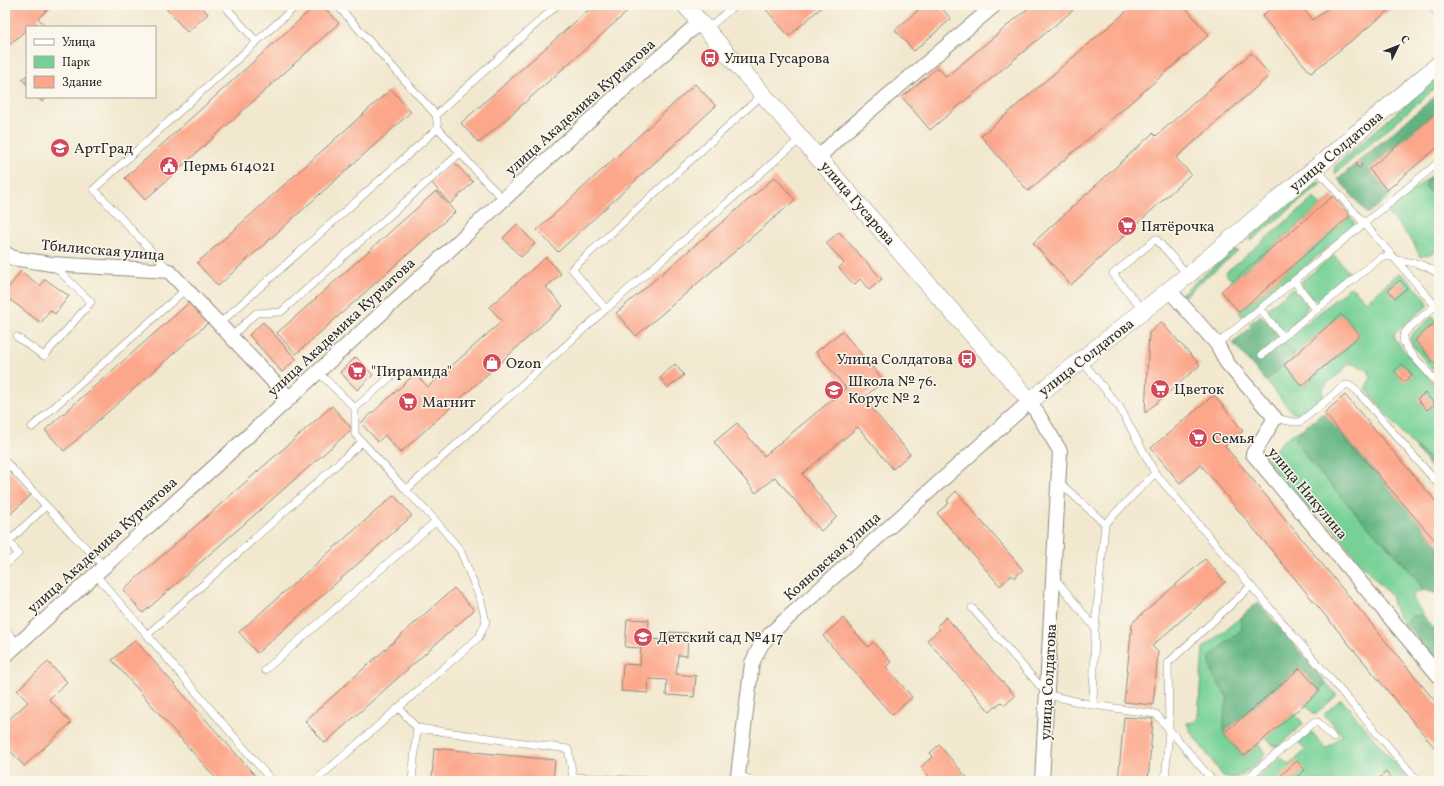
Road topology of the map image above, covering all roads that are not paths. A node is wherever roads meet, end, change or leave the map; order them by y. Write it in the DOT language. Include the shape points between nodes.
graph roads {
  1 [pos="224,5"];
  2 [pos="297,5"];
  3 [pos="337,5"];
  4 [pos="557,5"];
  5 [pos="685,5"];
  6 [pos="735,5"];
  7 [pos="995,5"];
  8 [pos="703,26"];
  9 [pos="256,41"];
  10 [pos="1439,64"];
  11 [pos="763,94"];
  12 [pos="436,115"];
  13 [pos="438,128"];
  14 [pos="801,138"];
  15 [pos="460,153"];
  16 [pos="818,158"];
  17 [pos="1439,162"];
  18 [pos="1316,168"];
  19 [pos="504,200"];
  20 [pos="1364,224"];
  21 [pos="5,253"];
  22 [pos="1394,259"];
  23 [pos="51,264"];
  24 [pos="1437,270"];
  25 [pos="169,271"];
  26 [pos="1188,275"];
  27 [pos="1294,282"];
  28 [pos="186,289"];
  29 [pos="1170,290"];
  30 [pos="1437,308"];
  31 [pos="606,309"];
  32 [pos="1260,309"];
  33 [pos="1316,309"];
  34 [pos="1144,311"];
  35 [pos="219,324"];
  36 [pos="17,337"];
  37 [pos="232,337"];
  38 [pos="1283,337"];
  39 [pos="1217,344"];
  40 [pos="1262,355"];
  41 [pos="1082,360"];
  42 [pos="318,372"];
  43 [pos="395,373"];
  44 [pos="1439,386"];
  45 [pos="289,398"];
  46 [pos="1030,401"];
  47 [pos="355,408"];
  48 [pos="1275,418"];
  49 [pos="32,427"];
  50 [pos="362,442"];
  51 [pos="5,461"];
  52 [pos="1155,473"];
  53 [pos="1058,481"];
  54 [pos="1439,486"];
  55 [pos="406,490"];
  56 [pos="46,506"];
  57 [pos="436,521"];
  58 [pos="1104,524"];
  59 [pos="5,565"];
  60 [pos="100,571"];
  61 [pos="1053,575"];
  62 [pos="1251,586"];
  63 [pos="972,608"];
  64 [pos="1095,628"];
  65 [pos="5,629"];
  66 [pos="147,635"];
  67 [pos="18,644"];
  68 [pos="5,656"];
  69 [pos="265,670"];
  70 [pos="1439,676"];
  71 [pos="1048,695"];
  72 [pos="1093,705"];
  73 [pos="399,708"];
  74 [pos="417,728"];
  75 [pos="1168,729"];
  76 [pos="1333,738"];
  77 [pos="738,778"];
  78 [pos="272,781"];
  79 [pos="315,781"];
  80 [pos="412,781"];
  81 [pos="654,781"];
  82 [pos="754,781"];
  83 [pos="1042,781"];
  84 [pos="1165,781"];
  85 [pos="1213,781"];
  86 [pos="1244,781"];
  87 [pos="1418,781"];
  1 -- 9 [label="lane"];
  2 -- 9 [label="lane"];
  3 -- 12 [label="lane"];
  4 -- 12 [label="lane"];
  5 -- 8 [label="street, улица Гусарова"];
  6 -- 8 [label="lane"];
  7 -- 16 [label="street"];
  8 -- 11 [label="street, улица Гусарова"];
  8 -- 19 [label="street, улица Академика Курчатова"];
  9 -- 25 [label="lane" via="94,189"];
  10 -- 18 [label="street, улица Солдатова"];
  11 -- 14 [label="street, улица Гусарова"];
  11 -- 31 [label="lane" via="572,269"];
  12 -- 13 [label="lane"];
  13 -- 15 [label="lane"];
  13 -- 35 [label="lane"];
  14 -- 16 [label="street, улица Гусарова"];
  14 -- 31 [label="lane"];
  15 -- 19 [label="lane"];
  15 -- 37 [label="lane" via="281,312 256,313"];
  16 -- 46 [label="street, улица Гусарова"];
  17 -- 20 [label="lane"];
  18 -- 20 [label="lane"];
  18 -- 26 [label="street, улица Солдатова"];
  19 -- 42 [label="street, улица Академика Курчатова"];
  20 -- 22 [label="lane"];
  20 -- 27 [label="lane"];
  21 -- 23 [label="street, Тбилисская улица" via="12,258"];
  22 -- 24 [label="lane" via="1414,262"];
  22 -- 30 [label="lane"];
  22 -- 33 [label="lane" via="1381,257"];
  23 -- 25 [label="street, Тбилисская улица"];
  23 -- 36 [label="lane" via="91,302 44,356"];
  25 -- 28 [label="street, Тбилисская улица"];
  26 -- 29 [label="street, улица Солдатова"];
  26 -- 34 [label="lane" via="1156,239 1113,274"];
  27 -- 32 [label="lane"];
  27 -- 33 [label="lane"];
  28 -- 35 [label="street, Тбилисская улица"];
  28 -- 49 [label="lane"];
  29 -- 34 [label="street, улица Солдатова"];
  29 -- 39 [label="street"];
  30 -- 44 [label="lane" via="1409,328 1404,334 1403,341"];
  31 -- 55 [label="lane"];
  32 -- 38 [label="lane"];
  32 -- 39 [label="lane"];
  33 -- 38 [label="lane"];
  34 -- 41 [label="street, улица Солдатова"];
  35 -- 37 [label="street, Тбилисская улица"];
  37 -- 45 [label="street, Тбилисская улица"];
  38 -- 40 [label="lane"];
  39 -- 48 [label="street" via="1227,363"];
  41 -- 46 [label="street, улица Солдатова"];
  41 -- 52 [label="lane" via="1120,408"];
  42 -- 45 [label="street, улица Академика Курчатова"];
  42 -- 47 [label="lane"];
  43 -- 47 [label="lane"];
  45 -- 60 [label="street, улица Академика Курчатова"];
  46 -- 53 [label="street, улица Солдатова" via="1060,451"];
  46 -- 77 [label="street, Кояновская улица" via="771,633 761,645 752,663"];
  47 -- 50 [label="lane" via="355,434"];
  48 -- 54 [label="lane" via="1300,422 1344,385 1350,385"];
  48 -- 70 [label="street, улица Никулина" via="1253,454"];
  50 -- 55 [label="lane"];
  50 -- 66 [label="lane"];
  51 -- 56 [label="lane"];
  52 -- 58 [label="lane"];
  52 -- 62 [label="lane"];
  53 -- 58 [label="lane"];
  53 -- 61 [label="street, улица Солдатова"];
  55 -- 57 [label="lane"];
  56 -- 59 [label="lane" via="9,541 18,554"];
  56 -- 60 [label="lane"];
  57 -- 69 [label="lane"];
  57 -- 73 [label="lane" via="460,550 481,601 486,622 479,637"];
  58 -- 64 [label="lane"];
  60 -- 66 [label="lane"];
  60 -- 67 [label="street, улица Академика Курчатова"];
  61 -- 64 [label="lane"];
  61 -- 71 [label="street, улица Солдатова"];
  62 -- 75 [label="lane" via="1168,663"];
  62 -- 87 [label="lane"];
  63 -- 71 [label="lane"];
  64 -- 72 [label="lane"];
  65 -- 67 [label="lane"];
  66 -- 78 [label="lane"];
  67 -- 68 [label="street, улица Академика Курчатова"];
  71 -- 72 [label="lane"];
  71 -- 83 [label="street, улица Солдатова"];
  72 -- 75 [label="lane" via="1156,714"];
  73 -- 74 [label="lane"];
  73 -- 79 [label="lane"];
  74 -- 80 [label="lane"];
  74 -- 81 [label="lane" via="568,749 573,777"];
  75 -- 84 [label="lane"];
  75 -- 85 [label="lane"];
  76 -- 86 [label="lane" via="1318,722 1314,722"];
  77 -- 82 [label="lane"];
}
